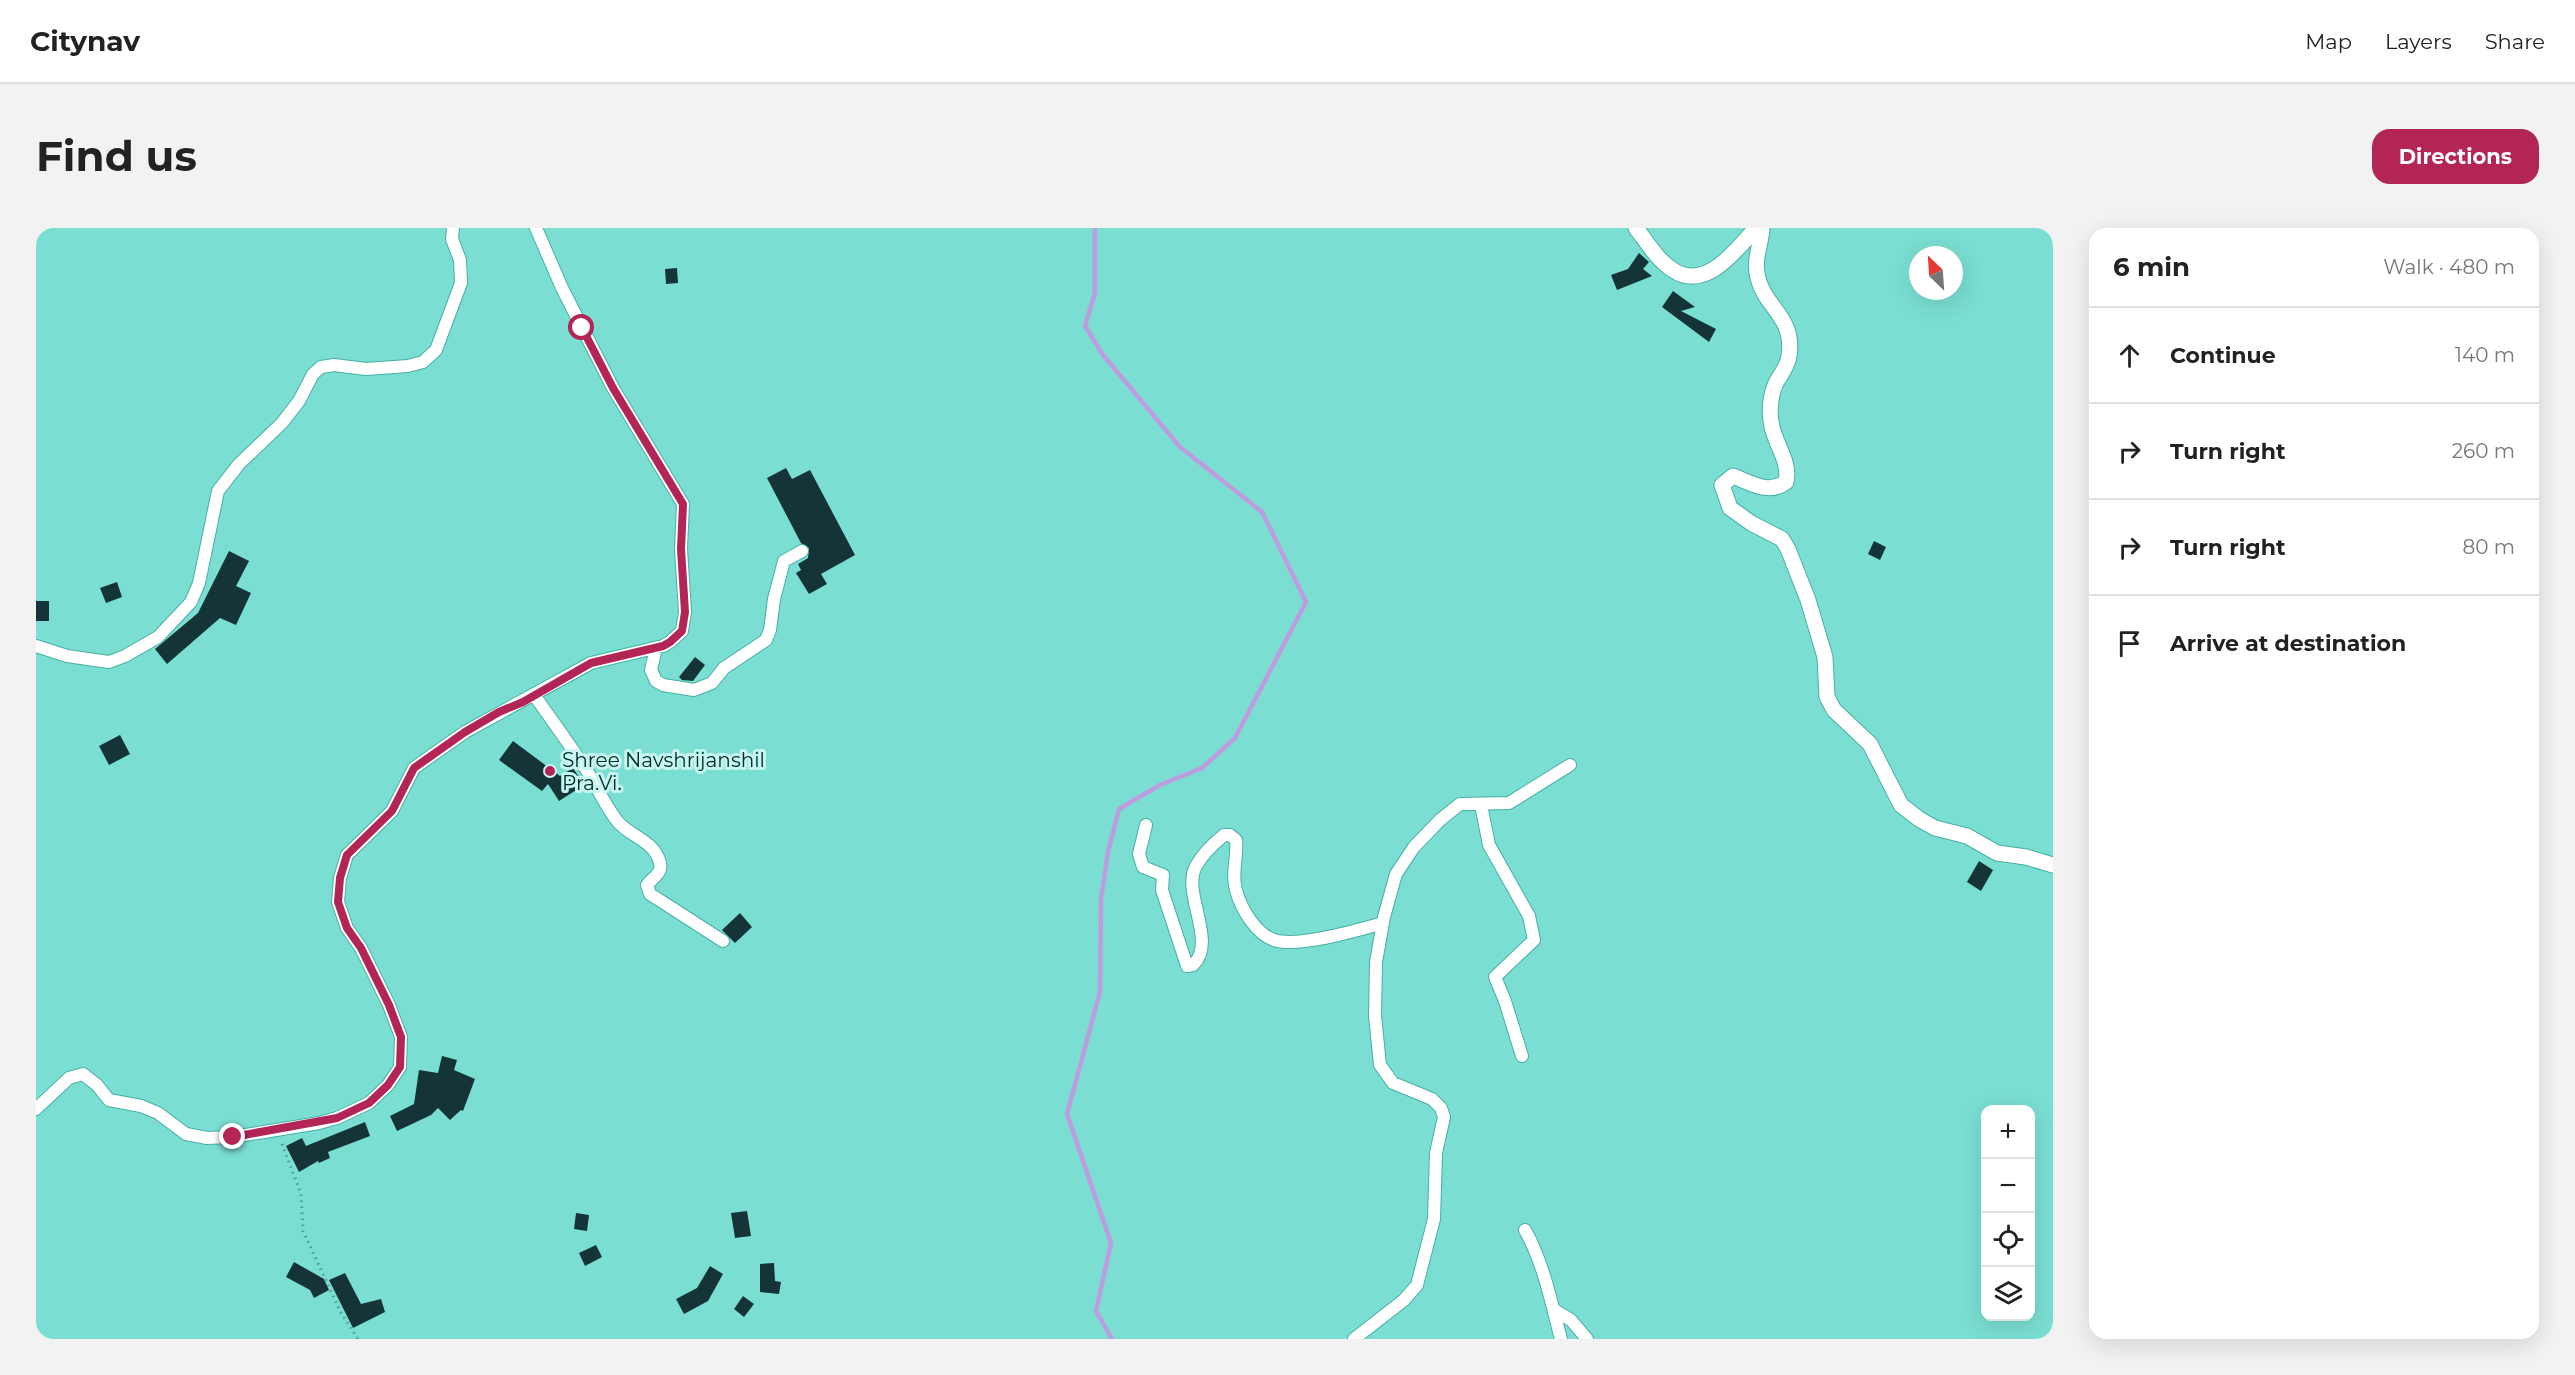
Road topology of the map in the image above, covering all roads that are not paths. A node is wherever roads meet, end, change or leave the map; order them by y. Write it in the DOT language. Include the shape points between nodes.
graph roads {
  1 [pos="453,228"];
  2 [pos="536,228"];
  3 [pos="1636,228"];
  4 [pos="1756,228"];
  5 [pos="1762,228"];
  6 [pos="802,551"];
  7 [pos="36,646"];
  8 [pos="656,648"];
  9 [pos="534,695"];
  10 [pos="1570,765"];
  11 [pos="1480,805"];
  12 [pos="1146,825"];
  13 [pos="2053,865"];
  14 [pos="1383,923"];
  15 [pos="723,941"];
  16 [pos="1522,1056"];
  17 [pos="36,1109"];
  18 [pos="1525,1230"];
  19 [pos="1554,1310"];
  20 [pos="1354,1339"];
  21 [pos="1561,1339"];
  22 [pos="1587,1339"];
  1 -- 7 [label="street" via="460,283 436,350 423,362 408,366 366,369 334,365 321,367 313,375 282,423 239,464 218,491 199,583 191,602 158,637 109,662 67,656"];
  2 -- 8 [label="street" via="613,388 683,504 682,631"];
  3 -- 4 [label="street" via="1672,270 1693,276 1715,269"];
  5 -- 13 [label="street" via="1757,277 1786,324 1790,357 1771,401 1771,422 1789,471 1786,482 1774,489 1733,476 1722,485 1730,508 1782,539 1788,549 1806,592 1825,657 1827,697 1834,710 1870,744 1901,805 1935,828 1967,836 1997,853"];
  6 -- 8 [label="street" via="784,561 766,640 724,668 712,683 694,690 656,681 651,670"];
  8 -- 9 [label="street" via="591,663"];
  9 -- 15 [label="street" via="619,822 644,840 657,857 660,872 647,885 650,894"];
  9 -- 17 [label="street" via="465,732 414,768 392,811 347,855 338,902 401,1037 400,1067 369,1103 337,1118 207,1138 186,1134 158,1113 141,1106 109,1100 83,1074 69,1078"];
  10 -- 11 [label="street" via="1509,803"];
  11 -- 14 [label="street" via="1460,804 1414,847 1396,874"];
  11 -- 16 [label="street" via="1489,845 1529,916 1534,940 1495,977"];
  12 -- 14 [label="street" via="1139,854 1143,867 1163,874 1162,890 1187,966 1201,955 1199,915 1192,888 1195,868 1224,835 1236,840 1236,891 1260,933 1276,941 1309,939 1342,935"];
  14 -- 20 [label="street" via="1376,962 1375,1016 1380,1065 1393,1083 1432,1099 1444,1117 1436,1153 1434,1219 1417,1285"];
  18 -- 19 [label="street"];
  19 -- 21 [label="street"];
  19 -- 22 [label="street" via="1571,1320"];
}
